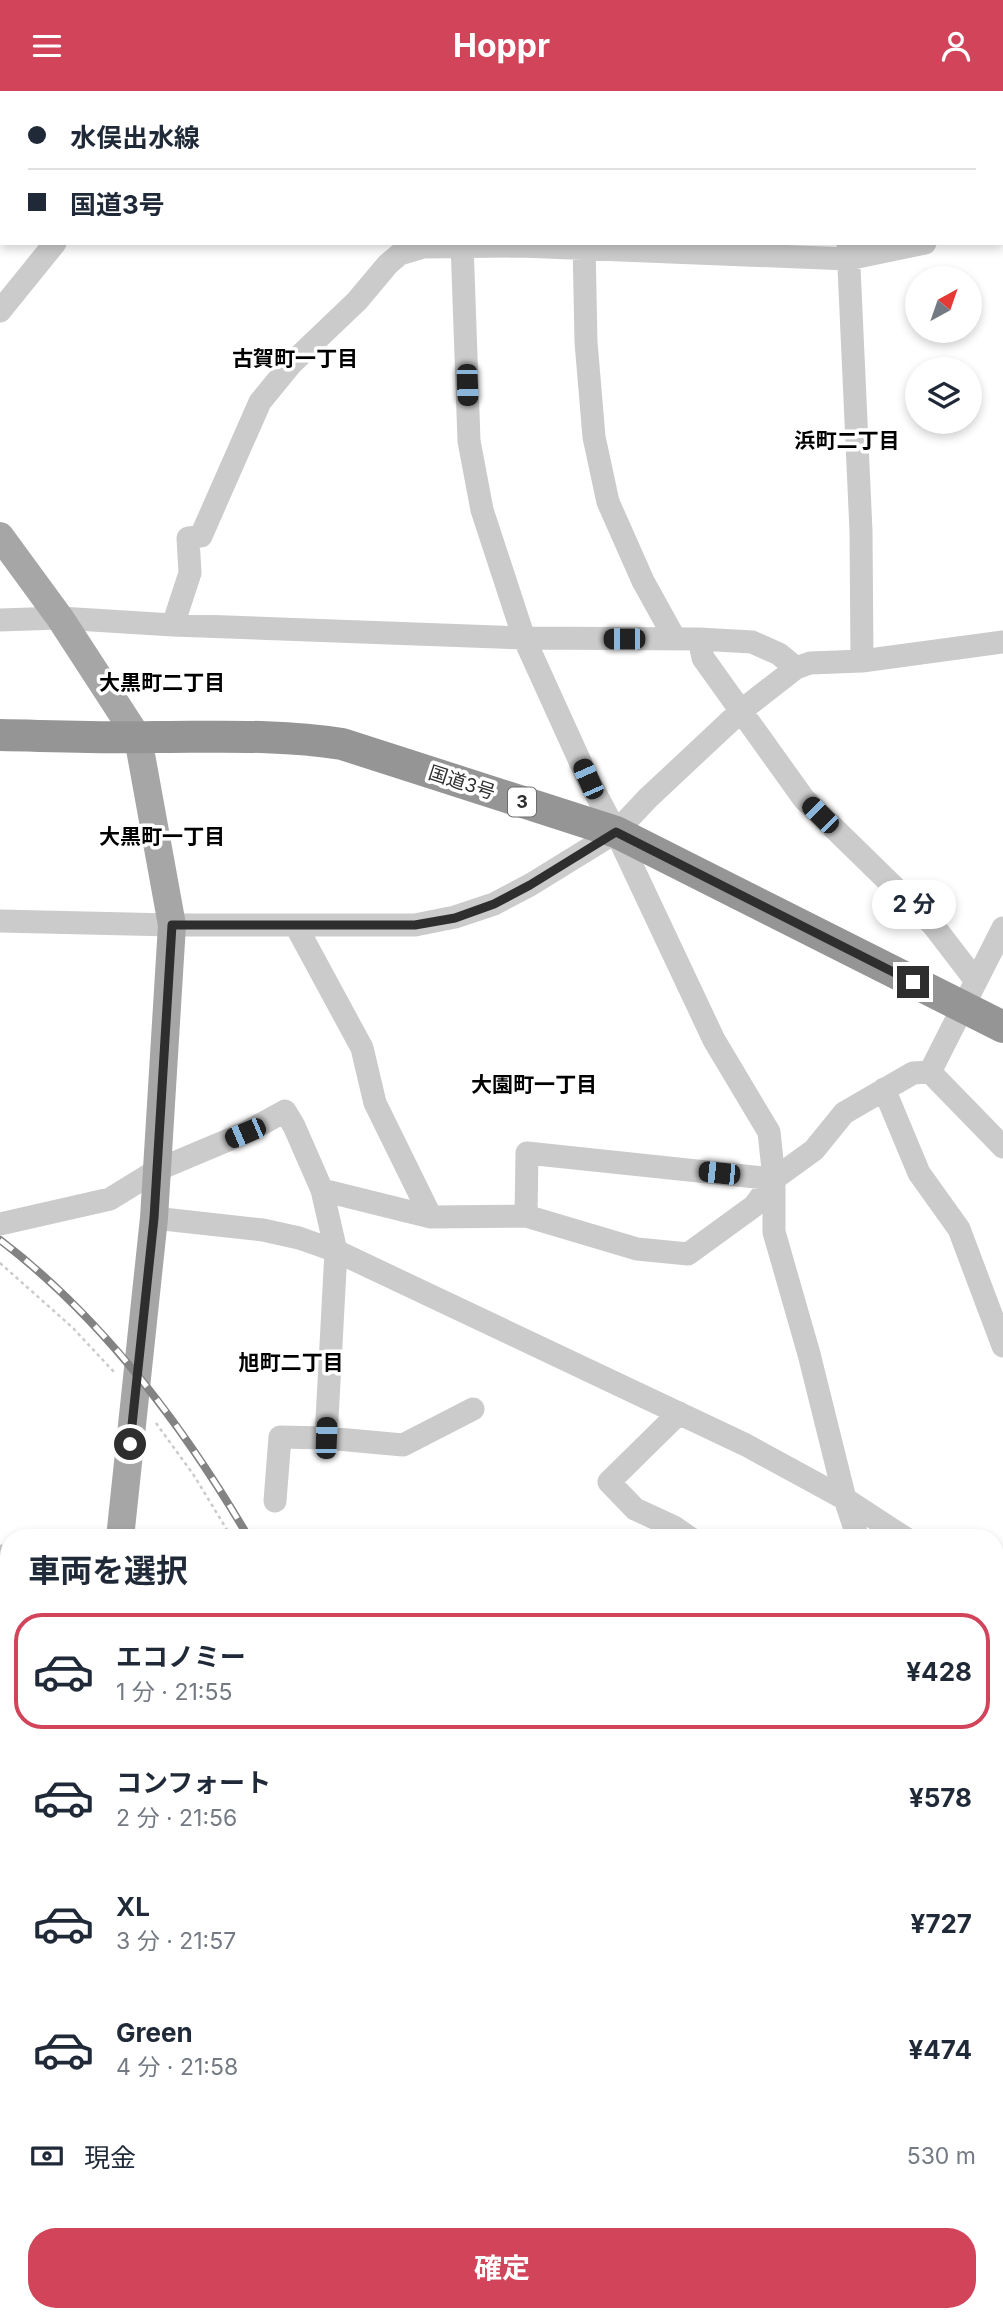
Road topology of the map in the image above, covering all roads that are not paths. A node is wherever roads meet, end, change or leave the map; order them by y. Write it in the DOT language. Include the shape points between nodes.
graph roads {
  1 [pos="53,245"];
  2 [pos="380,245"];
  3 [pos="449,245"];
  4 [pos="462,245"];
  5 [pos="521,245"];
  6 [pos="584,245"];
  7 [pos="906,245"];
  8 [pos="848,251"];
  9 [pos="388,264"];
  10 [pos="0,311"];
  11 [pos="0,536"];
  12 [pos="60,618"];
  13 [pos="0,619"];
  14 [pos="173,625"];
  15 [pos="524,638"];
  16 [pos="675,639"];
  17 [pos="699,639"];
  18 [pos="1002,648"];
  19 [pos="862,661"];
  20 [pos="796,668"];
  21 [pos="742,711"];
  22 [pos="0,735"];
  23 [pos="138,737"];
  24 [pos="616,832"];
  25 [pos="0,921"];
  26 [pos="172,925"];
  27 [pos="296,926"];
  28 [pos="1003,928"];
  29 [pos="969,994"];
  30 [pos="1003,1027"];
  31 [pos="930,1072"];
  32 [pos="884,1089"];
  33 [pos="1003,1147"];
  34 [pos="157,1170"];
  35 [pos="774,1179"];
  36 [pos="322,1191"];
  37 [pos="526,1216"];
  38 [pos="432,1217"];
  39 [pos="154,1218"];
  40 [pos="3,1221"];
  41 [pos="336,1251"];
  42 [pos="1003,1346"];
  43 [pos="473,1409"];
  44 [pos="678,1413"];
  45 [pos="326,1438"];
  46 [pos="845,1499"];
  47 [pos="275,1501"];
  48 [pos="121,1529"];
  49 [pos="677,1529"];
  50 [pos="855,1529"];
  51 [pos="891,1529"];
  1 -- 10 [label="street"];
  2 -- 9 [label="street"];
  3 -- 9 [label="street" via="400,254"];
  4 -- 15 [label="street" via="469,441 482,510"];
  5 -- 6 [label="street"];
  6 -- 8 [label="street"];
  6 -- 16 [label="street" via="594,437 608,502"];
  7 -- 8 [label="street"];
  8 -- 19 [label="street"];
  9 -- 14 [label="street" via="260,402 201,536 188,538 190,573"];
  11 -- 12 [label="main road"];
  12 -- 13 [label="street"];
  12 -- 14 [label="street"];
  12 -- 23 [label="main road"];
  14 -- 15 [label="street"];
  15 -- 16 [label="street"];
  15 -- 24 [label="street"];
  16 -- 17 [label="street"];
  17 -- 20 [label="street" via="752,642"];
  17 -- 21 [label="street" via="703,658"];
  18 -- 19 [label="street"];
  19 -- 20 [label="street"];
  20 -- 21 [label="street"];
  21 -- 24 [label="street"];
  21 -- 29 [label="street" via="804,799 933,925"];
  22 -- 23 [label="highway, 国道3号 / 3"];
  23 -- 24 [label="highway, 国道3号 / 3" via="307,738 342,744"];
  23 -- 26 [label="main road"];
  24 -- 27 [label="street" via="530,885 455,918 415,925"];
  24 -- 29 [label="highway, 国道3号 / 3"];
  24 -- 35 [label="street" via="714,1040 769,1132"];
  25 -- 26 [label="street"];
  26 -- 27 [label="street"];
  26 -- 34 [label="main road"];
  27 -- 38 [label="street" via="362,1048 375,1103"];
  28 -- 29 [label="street"];
  29 -- 30 [label="highway, 国道3号 / 3"];
  29 -- 31 [label="street"];
  31 -- 32 [label="street" via="913,1073"];
  31 -- 33 [label="street"];
  32 -- 35 [label="street" via="844,1113 814,1150"];
  32 -- 42 [label="street" via="919,1173 959,1229"];
  34 -- 36 [label="street" via="285,1111"];
  34 -- 39 [label="main road"];
  34 -- 40 [label="street" via="110,1199"];
  35 -- 37 [label="street" via="754,1206 688,1254 637,1249"];
  35 -- 37 [label="street" via="527,1153"];
  35 -- 46 [label="street" via="774,1232"];
  36 -- 38 [label="street"];
  36 -- 41 [label="street"];
  37 -- 38 [label="street"];
  39 -- 41 [label="street" via="263,1230"];
  39 -- 48 [label="main road"];
  41 -- 44 [label="street"];
  41 -- 45 [label="street"];
  43 -- 45 [label="street" via="403,1445"];
  44 -- 46 [label="street" via="746,1444"];
  44 -- 49 [label="street" via="609,1482 635,1510"];
  45 -- 47 [label="street" via="280,1437"];
  46 -- 50 [label="street"];
  46 -- 51 [label="street"];
}
